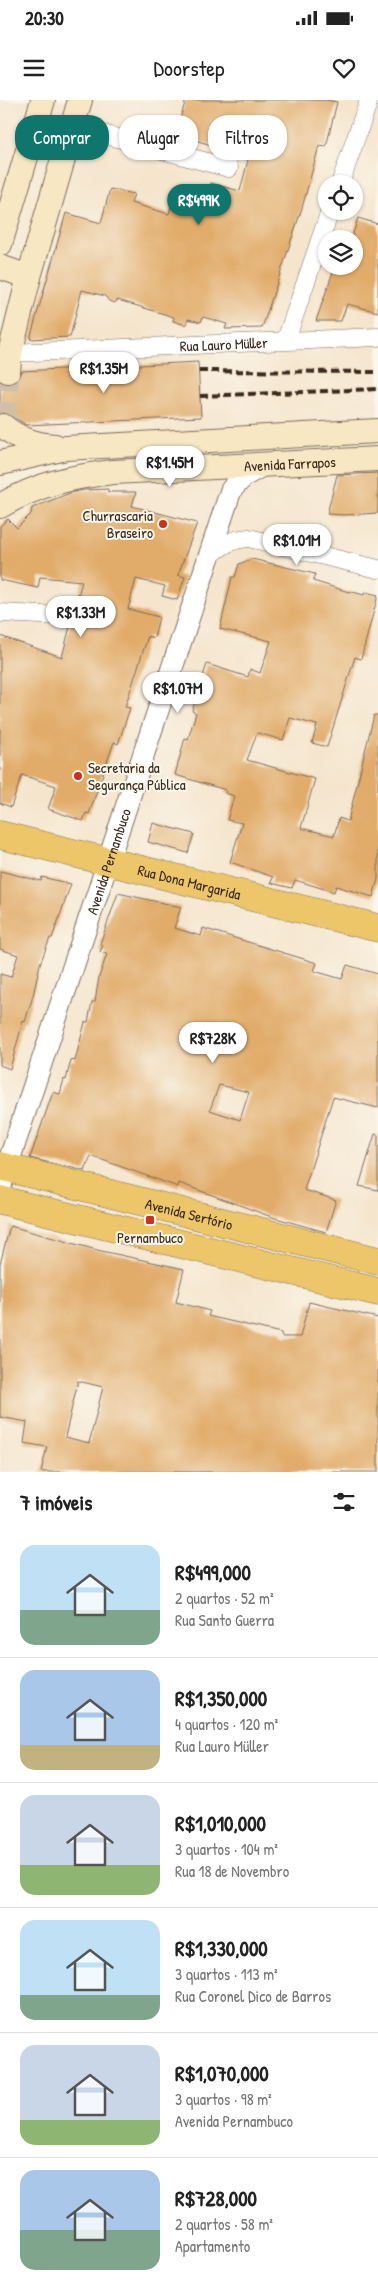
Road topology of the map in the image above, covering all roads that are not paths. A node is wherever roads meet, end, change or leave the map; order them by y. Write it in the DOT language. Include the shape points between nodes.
graph roads {
  1 [pos="44,100"];
  2 [pos="80,100"];
  3 [pos="369,100"];
  4 [pos="76,115"];
  5 [pos="109,136"];
  6 [pos="63,160"];
  7 [pos="229,168"];
  8 [pos="343,175"];
  9 [pos="327,220"];
  10 [pos="0,244"];
  11 [pos="0,267"];
  12 [pos="29,277"];
  13 [pos="378,337"];
  14 [pos="286,340"];
  15 [pos="9,362"];
  16 [pos="378,431"];
  17 [pos="66,448"];
  18 [pos="378,459"];
  19 [pos="0,463"];
  20 [pos="264,465"];
  21 [pos="0,468"];
  22 [pos="0,506"];
  23 [pos="212,554"];
  24 [pos="378,569"];
  25 [pos="0,613"];
  26 [pos="62,616"];
  27 [pos="0,835"];
  28 [pos="109,862"];
  29 [pos="378,928"];
  30 [pos="2,1174"];
  31 [pos="0,1200"];
  32 [pos="378,1261"];
  33 [pos="378,1292"];
  1 -- 10 [label="main road"];
  2 -- 4 [label="main road"];
  3 -- 8 [label="street"];
  5 -- 7 [label="street"];
  6 -- 12 [label="main road"];
  9 -- 14 [label="street"];
  11 -- 12 [label="main road"];
  12 -- 15 [label="main road"];
  13 -- 14 [label="street, Rua Lauro Müller"];
  14 -- 15 [label="street, Rua Lauro Müller"];
  16 -- 17 [label="main road, Avenida Farrapos"];
  17 -- 19 [label="main road, Avenida Farrapos"];
  17 -- 19 [label="main road" via="33,443 2,426"];
  18 -- 20 [label="main road, Avenida Farrapos"];
  19 -- 21 [label="main road"];
  20 -- 22 [label="main road, Avenida Farrapos" via="73,477 48,483"];
  20 -- 23 [label="street, Avenida Pernambuco" via="244,476 232,490"];
  23 -- 24 [label="street" via="236,538 249,538"];
  23 -- 28 [label="street, Avenida Pernambuco"];
  25 -- 26 [label="street"];
  27 -- 28 [label="main road, Rua Dona Margarida"];
  28 -- 29 [label="main road, Rua Dona Margarida"];
  28 -- 30 [label="street, Avenida Pernambuco"];
  30 -- 32 [label="main road, Avenida Sertório"];
  31 -- 33 [label="main road"];
}
